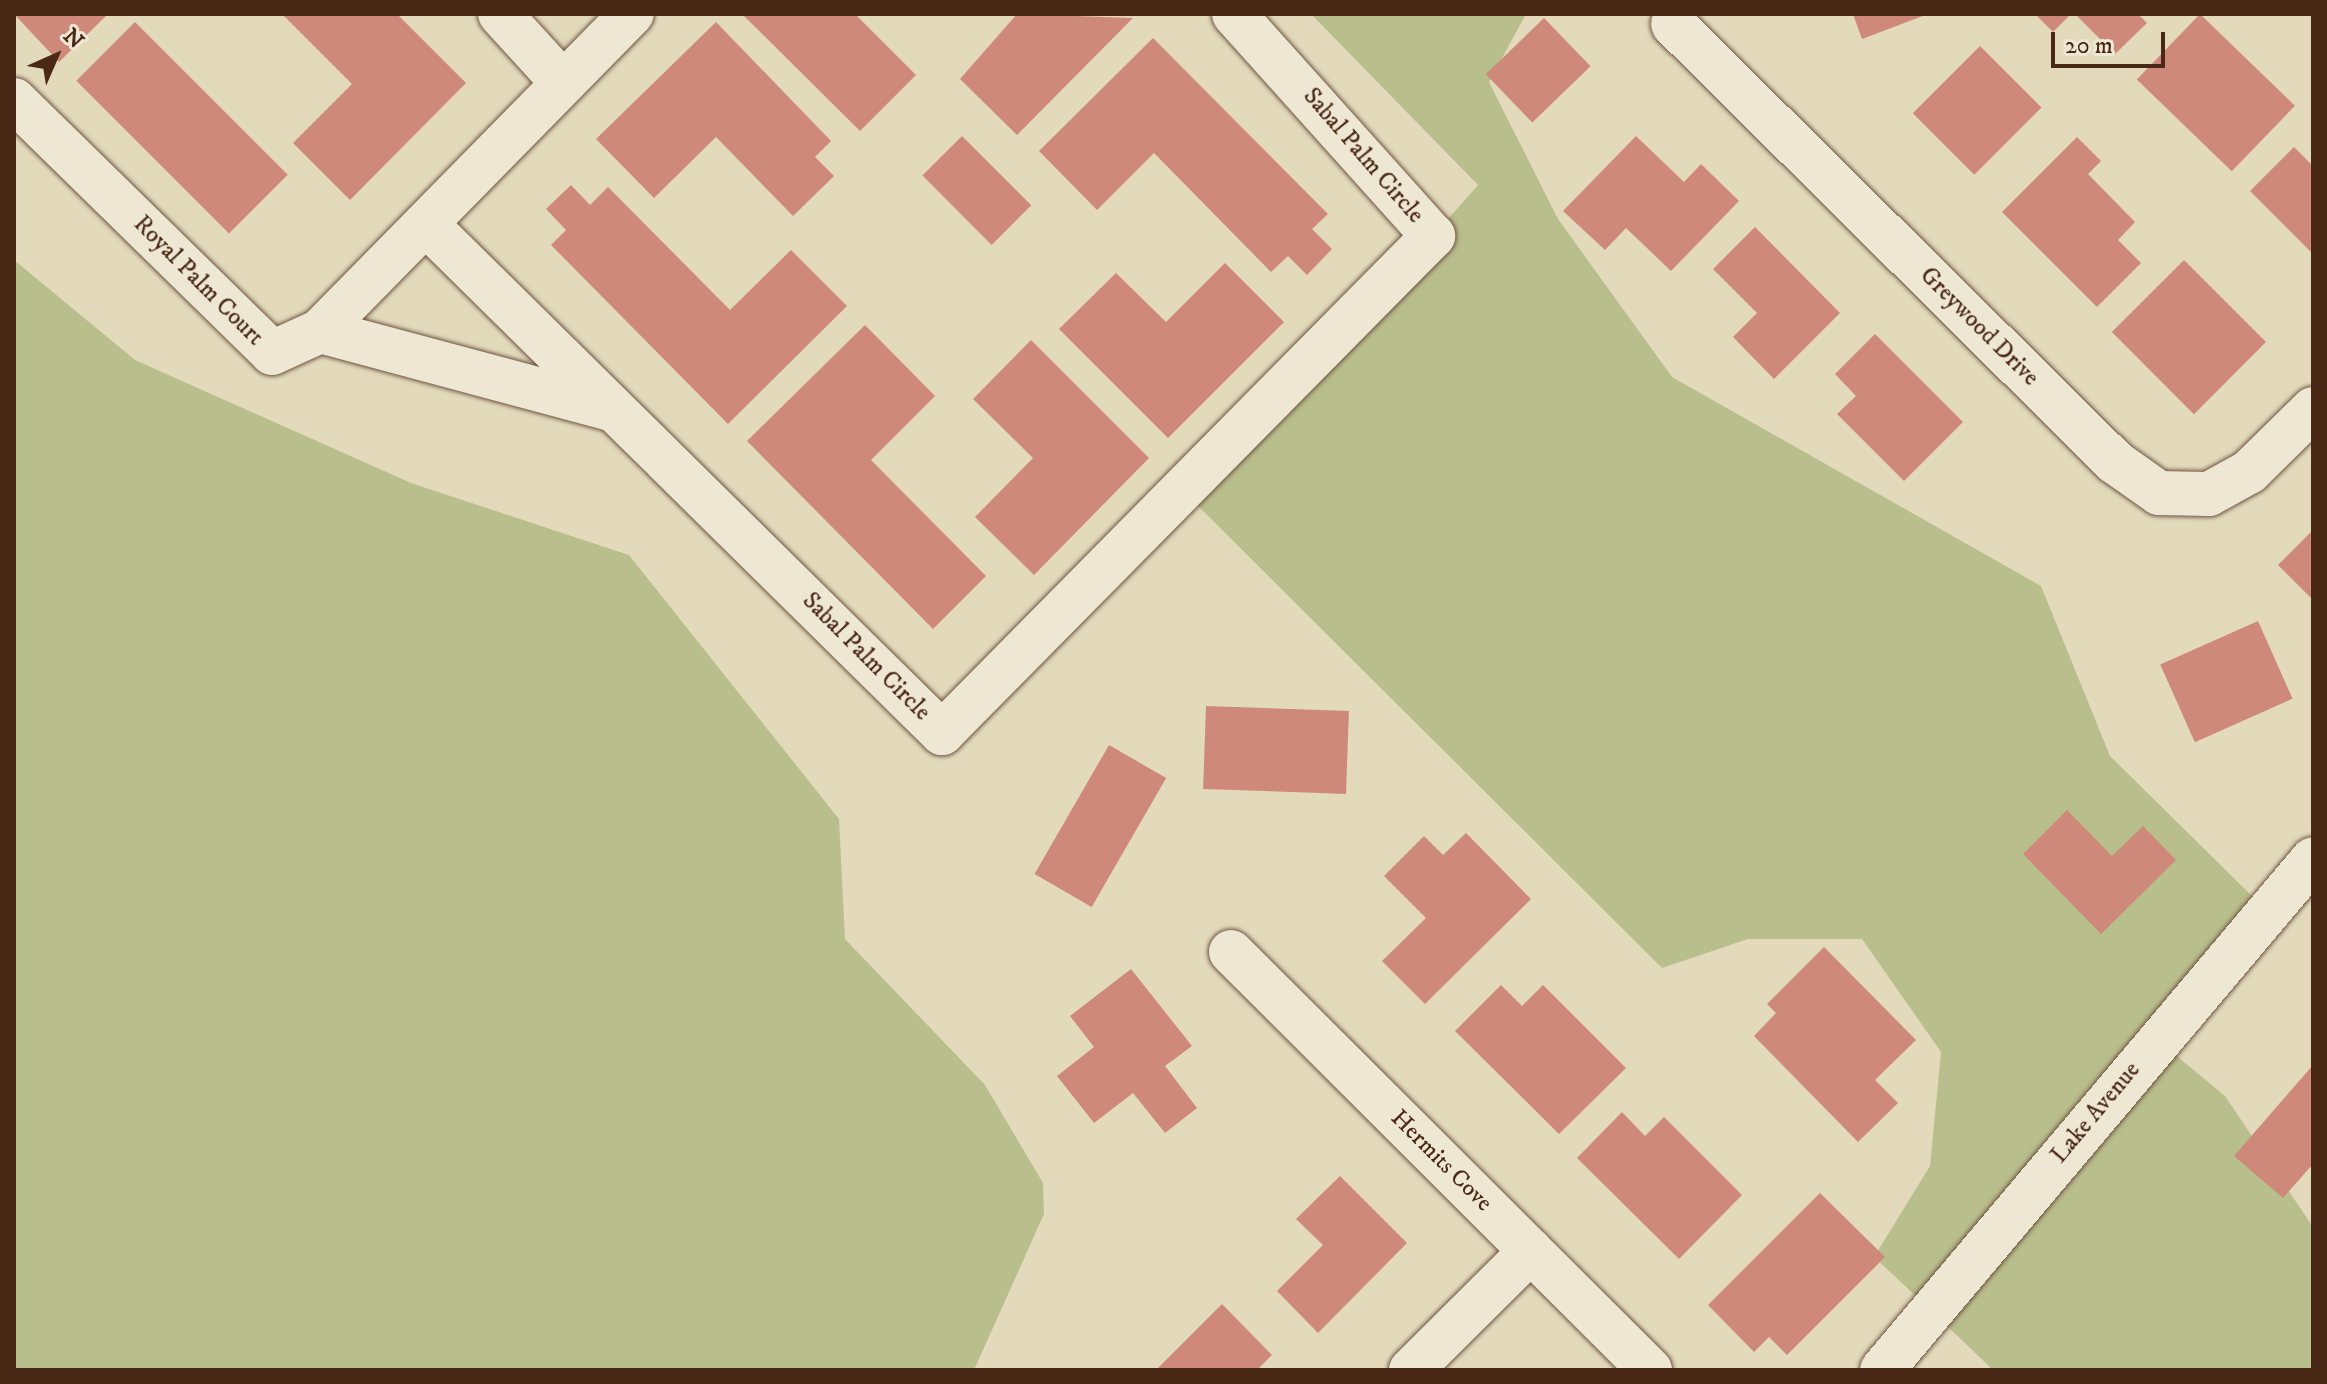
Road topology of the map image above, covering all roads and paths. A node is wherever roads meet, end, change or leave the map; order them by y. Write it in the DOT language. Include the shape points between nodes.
graph roads {
  1 [pos="500,14"];
  2 [pos="632,14"];
  3 [pos="1234,14"];
  4 [pos="1673,24"];
  5 [pos="563,83"];
  6 [pos="14,100"];
  7 [pos="426,224"];
  8 [pos="320,331"];
  9 [pos="2313,409"];
  10 [pos="614,410"];
  11 [pos="2313,859"];
  12 [pos="1231,952"];
  13 [pos="1531,1251"];
  14 [pos="1411,1370"];
  15 [pos="1650,1370"];
  16 [pos="1882,1370"];
  1 -- 5 [label="street"];
  2 -- 5 [label="street"];
  3 -- 10 [label="street, Sabal Palm Circle" via="1433,236 942,733"];
  4 -- 9 [label="street, Greywood Drive" via="2115,462 2159,493 2209,494 2236,479"];
  5 -- 7 [label="street"];
  6 -- 8 [label="street, Royal Palm Court" via="272,353"];
  7 -- 8 [label="street, Royal Palm Court"];
  7 -- 10 [label="street, Sabal Palm Circle"];
  8 -- 10 [label="street"];
  11 -- 16 [label="street, Lake Avenue"];
  12 -- 13 [label="street, Hermits Cove"];
  13 -- 14 [label="street"];
  13 -- 15 [label="street, Hermits Cove"];
}
